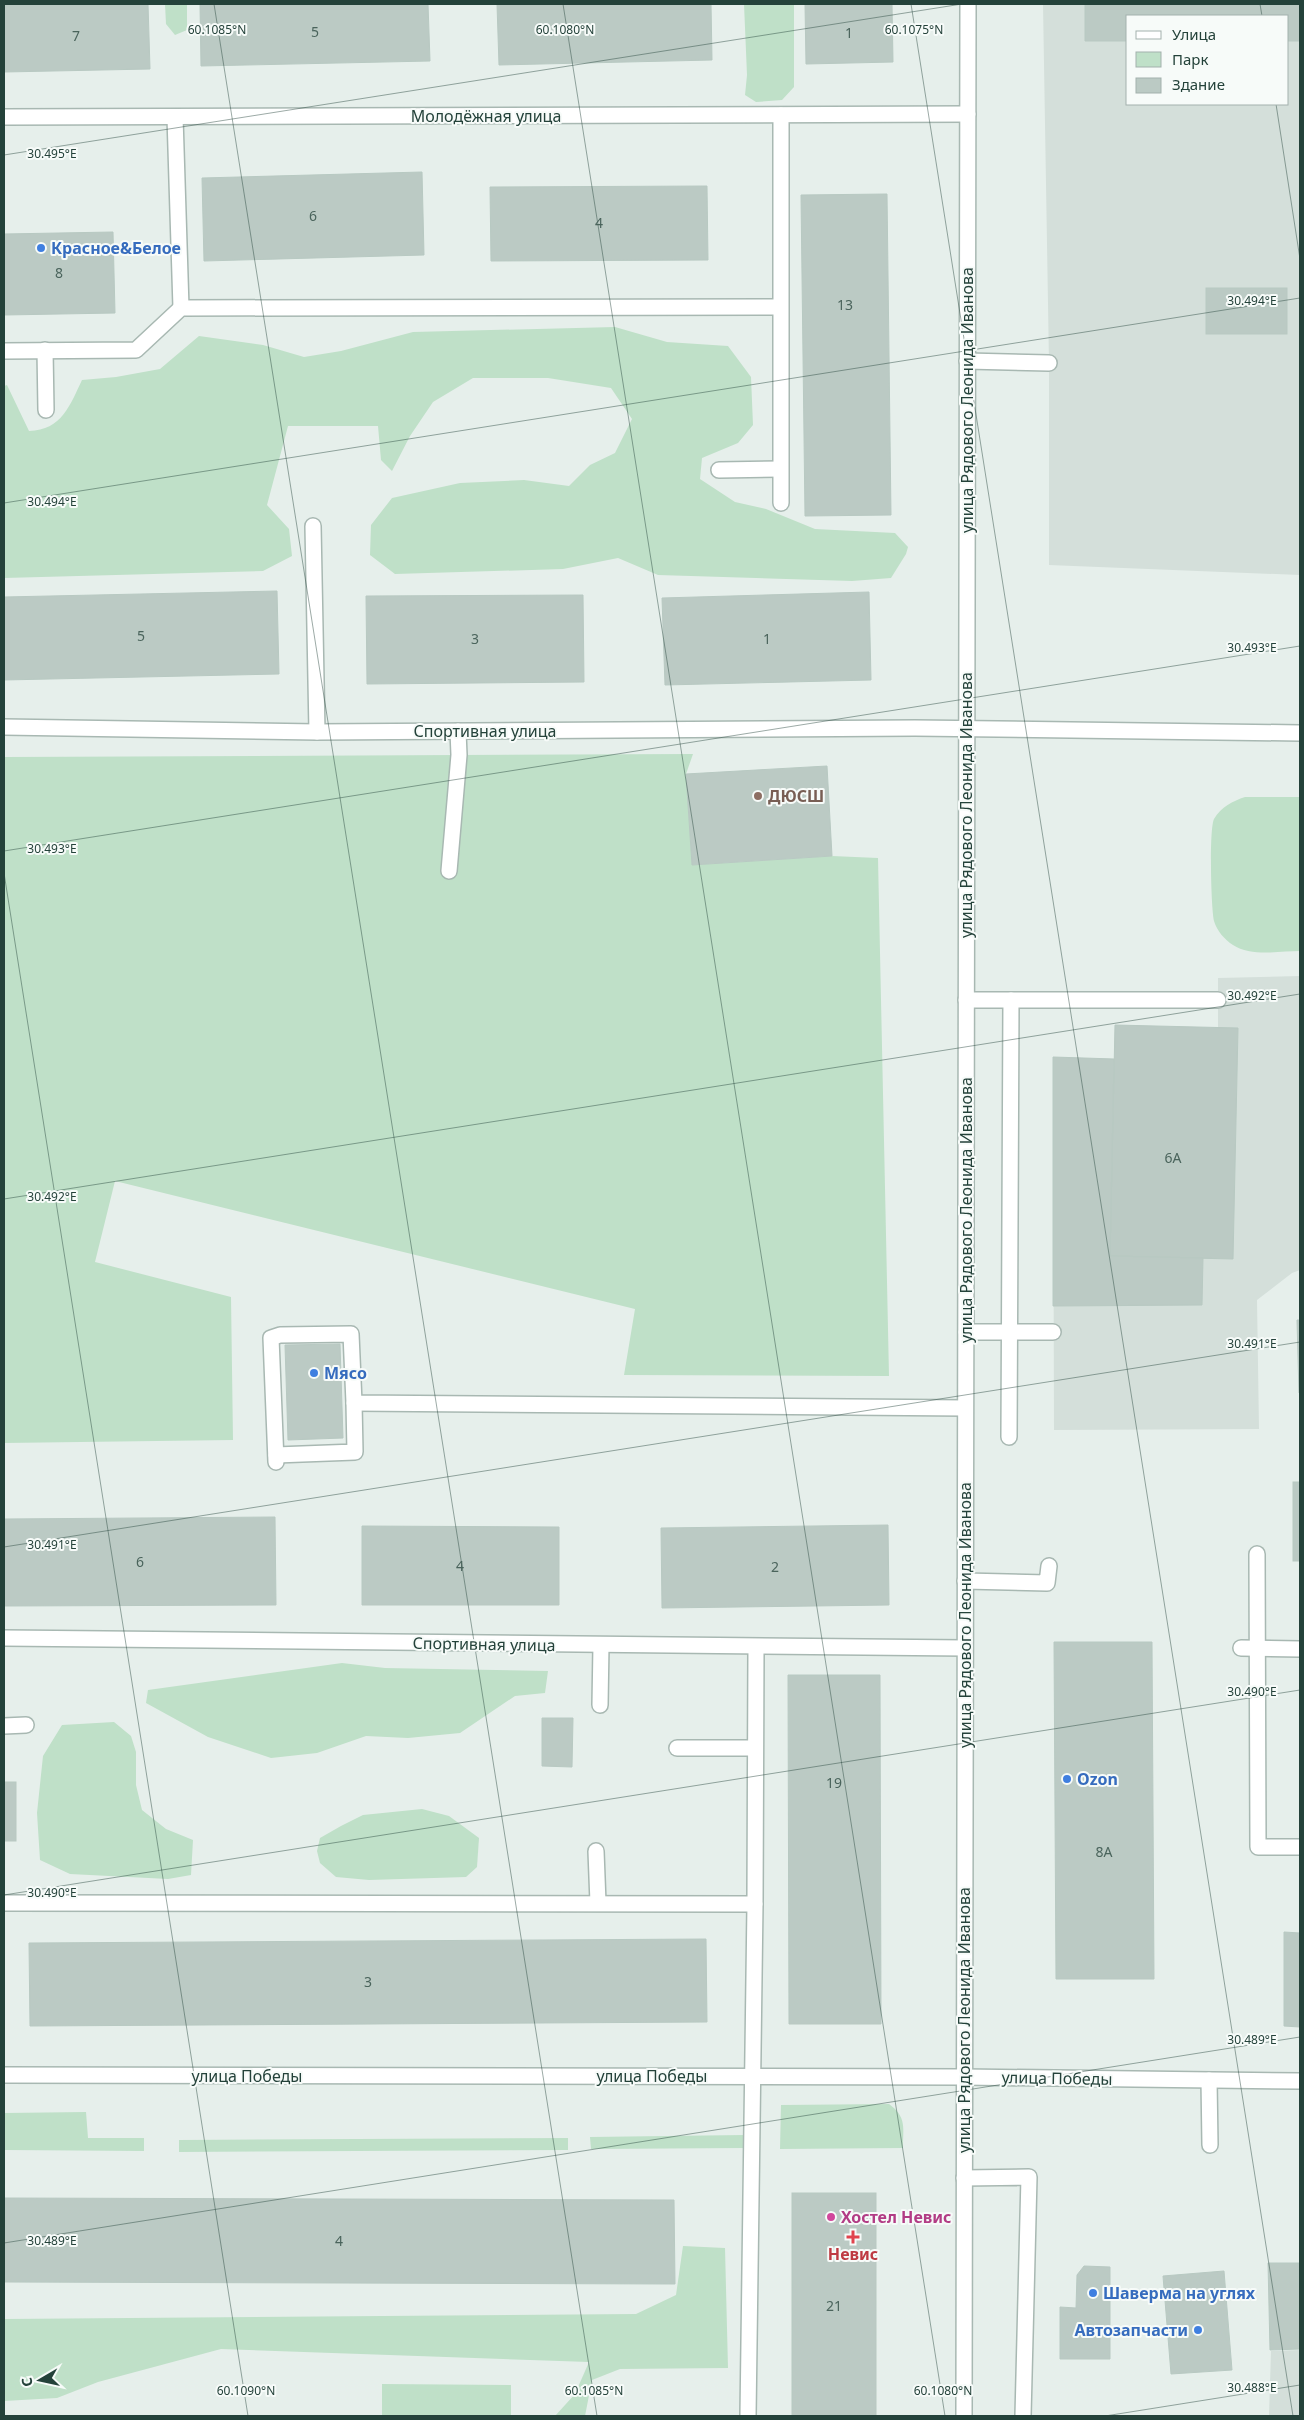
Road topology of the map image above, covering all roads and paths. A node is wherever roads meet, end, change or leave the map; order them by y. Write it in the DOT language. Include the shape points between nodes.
graph roads {
  1 [pos="968,4"];
  2 [pos="968,114"];
  3 [pos="781,115"];
  4 [pos="4,117"];
  5 [pos="175,117"];
  6 [pos="780,307"];
  7 [pos="181,308"];
  8 [pos="4,350"];
  9 [pos="45,350"];
  10 [pos="967,361"];
  11 [pos="1049,363"];
  12 [pos="46,410"];
  13 [pos="780,469"];
  14 [pos="719,470"];
  15 [pos="781,503"];
  16 [pos="313,526"];
  17 [pos="4,727"];
  18 [pos="966,729"];
  19 [pos="458,731"];
  20 [pos="317,732"];
  21 [pos="1300,733"];
  22 [pos="450,872"];
  23 [pos="966,1000"];
  24 [pos="1011,1000"];
  25 [pos="1218,1000"];
  26 [pos="966,1332"];
  27 [pos="1010,1332"];
  28 [pos="1054,1332"];
  29 [pos="354,1403"];
  30 [pos="965,1408"];
  31 [pos="1009,1437"];
  32 [pos="1257,1554"];
  33 [pos="1049,1566"];
  34 [pos="965,1581"];
  35 [pos="4,1638"];
  36 [pos="601,1645"];
  37 [pos="756,1647"];
  38 [pos="965,1648"];
  39 [pos="1241,1648"];
  40 [pos="1258,1649"];
  41 [pos="1300,1649"];
  42 [pos="600,1705"];
  43 [pos="4,1726"];
  44 [pos="26,1726"];
  45 [pos="677,1748"];
  46 [pos="756,1748"];
  47 [pos="1300,1848"];
  48 [pos="596,1851"];
  49 [pos="4,1903"];
  50 [pos="598,1903"];
  51 [pos="755,1904"];
  52 [pos="4,2075"];
  53 [pos="752,2077"];
  54 [pos="964,2077"];
  55 [pos="1209,2080"];
  56 [pos="1300,2081"];
  57 [pos="1210,2145"];
  58 [pos="964,2178"];
  59 [pos="748,2416"];
  60 [pos="964,2416"];
  61 [pos="1023,2416"];
  1 -- 2 [label="street, улица Рядового Леонида Иванова"];
  2 -- 3 [label="street, Молодёжная улица"];
  2 -- 10 [label="street, улица Рядового Леонида Иванова"];
  3 -- 5 [label="street, Молодёжная улица"];
  3 -- 6 [label="street"];
  4 -- 5 [label="street, Молодёжная улица"];
  5 -- 7 [label="street"];
  6 -- 7 [label="street"];
  6 -- 13 [label="street"];
  7 -- 9 [label="street" via="136,350"];
  8 -- 9 [label="street"];
  9 -- 12 [label="street"];
  10 -- 11 [label="street"];
  10 -- 18 [label="street, улица Рядового Леонида Иванова"];
  13 -- 14 [label="street"];
  13 -- 15 [label="street"];
  16 -- 20 [label="street"];
  17 -- 20 [label="street, Спортивная улица"];
  18 -- 19 [label="street, Спортивная улица"];
  18 -- 21 [label="street, Спортивная улица"];
  18 -- 23 [label="street, улица Рядового Леонида Иванова"];
  19 -- 20 [label="street, Спортивная улица"];
  19 -- 22 [label="street"];
  23 -- 24 [label="street"];
  23 -- 26 [label="street, улица Рядового Леонида Иванова"];
  24 -- 25 [label="street"];
  24 -- 27 [label="street"];
  26 -- 27 [label="street"];
  26 -- 30 [label="street, улица Рядового Леонида Иванова"];
  27 -- 28 [label="street"];
  27 -- 31 [label="street"];
  29 -- 29 [label="street" via="350,1334 280,1335 271,1338 276,1459 355,1452"];
  29 -- 30 [label="street"];
  30 -- 34 [label="street, улица Рядового Леонида Иванова"];
  32 -- 40 [label="street"];
  33 -- 34 [label="street" via="1046,1583"];
  34 -- 38 [label="street, улица Рядового Леонида Иванова"];
  35 -- 36 [label="street, Спортивная улица"];
  36 -- 37 [label="street, Спортивная улица"];
  36 -- 42 [label="street"];
  37 -- 38 [label="street, Спортивная улица"];
  37 -- 46 [label="street"];
  38 -- 54 [label="street, улица Рядового Леонида Иванова"];
  39 -- 40 [label="street"];
  40 -- 41 [label="street"];
  40 -- 47 [label="street" via="1258,1847"];
  43 -- 44 [label="street"];
  45 -- 46 [label="street"];
  46 -- 51 [label="street"];
  48 -- 50 [label="street"];
  49 -- 50 [label="street"];
  50 -- 51 [label="street"];
  51 -- 53 [label="street"];
  52 -- 53 [label="street, улица Победы"];
  53 -- 54 [label="street, улица Победы"];
  53 -- 59 [label="street"];
  54 -- 55 [label="street, улица Победы"];
  54 -- 58 [label="street, улица Рядового Леонида Иванова"];
  55 -- 56 [label="street, улица Победы"];
  55 -- 57 [label="street"];
  58 -- 60 [label="street, улица Рядового Леонида Иванова"];
  58 -- 61 [label="street" via="1029,2178"];
}
